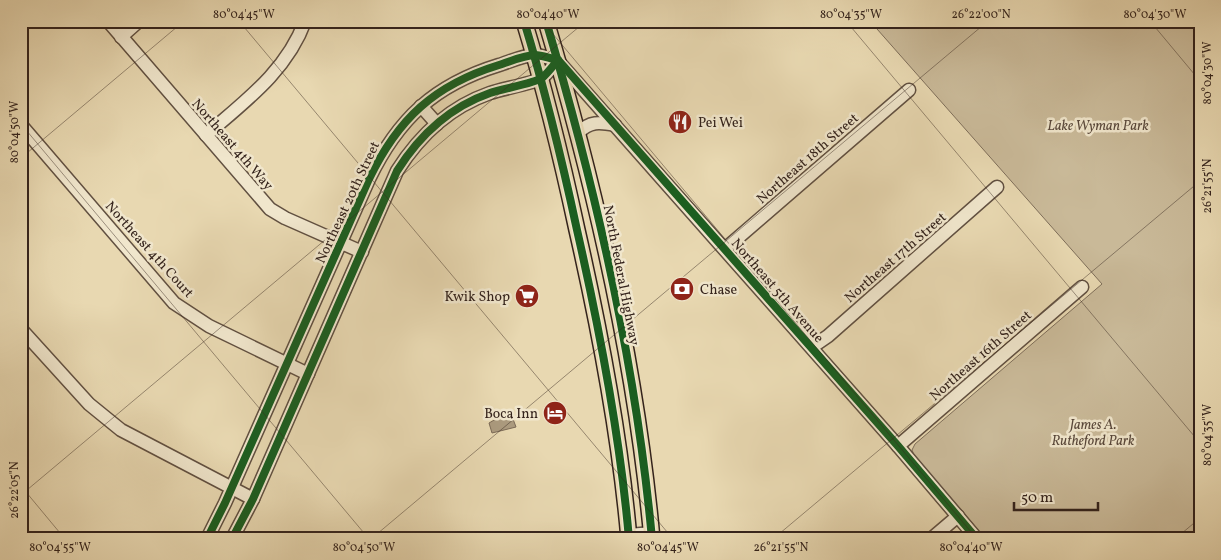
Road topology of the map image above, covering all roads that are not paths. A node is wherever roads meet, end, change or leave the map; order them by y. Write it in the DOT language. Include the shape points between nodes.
graph roads {
  1 [pos="108,21"];
  2 [pos="139,21"];
  3 [pos="304,21"];
  4 [pos="524,21"];
  5 [pos="546,21"];
  6 [pos="121,37"];
  7 [pos="535,55"];
  8 [pos="558,60"];
  9 [pos="541,79"];
  10 [pos="909,90"];
  11 [pos="421,106"];
  12 [pos="437,124"];
  13 [pos="21,125"];
  14 [pos="615,125"];
  15 [pos="578,133"];
  16 [pos="206,135"];
  17 [pos="996,187"];
  18 [pos="341,242"];
  19 [pos="725,249"];
  20 [pos="362,252"];
  21 [pos="612,286"];
  22 [pos="1082,287"];
  23 [pos="591,289"];
  24 [pos="21,329"];
  25 [pos="812,348"];
  26 [pos="287,364"];
  27 [pos="308,374"];
  28 [pos="608,383"];
  29 [pos="636,412"];
  30 [pos="898,446"];
  31 [pos="232,487"];
  32 [pos="253,499"];
  33 [pos="958,516"];
  34 [pos="21,534"];
  35 [pos="652,536"];
  36 [pos="629,537"];
  37 [pos="25,539"];
  38 [pos="207,539"];
  39 [pos="232,539"];
  40 [pos="931,539"];
  41 [pos="977,539"];
  1 -- 6 [label="street, Northeast 4th Way"];
  2 -- 6 [label="street"];
  3 -- 16 [label="street" via="293,46 266,82"];
  4 -- 7 [label="main road"];
  5 -- 8 [label="main road, North Federal Highway"];
  6 -- 16 [label="street, Northeast 4th Way"];
  7 -- 8 [label="street, Northeast 20th Street"];
  7 -- 9 [label="main road"];
  7 -- 11 [label="street, Northeast 20th Street" via="467,76"];
  8 -- 9 [label="street"];
  8 -- 14 [label="street, Northeast 5th Avenue"];
  8 -- 15 [label="main road, North Federal Highway"];
  9 -- 12 [label="street" via="475,99"];
  9 -- 23 [label="main road"];
  10 -- 19 [label="street, Northeast 18th Street"];
  11 -- 12 [label="street"];
  11 -- 18 [label="street, Northeast 20th Street" via="384,150"];
  12 -- 20 [label="street" via="415,146 397,172"];
  13 -- 26 [label="street, Northeast 4th Court" via="174,303 209,326"];
  14 -- 15 [label="street" via="591,123"];
  14 -- 19 [label="street, Northeast 5th Avenue"];
  15 -- 21 [label="main road, North Federal Highway"];
  16 -- 18 [label="street, Northeast 4th Way" via="270,208 285,218"];
  17 -- 25 [label="street, Northeast 17th Street"];
  18 -- 20 [label="street, Northeast 4th Way"];
  18 -- 26 [label="street, Northeast 20th Street"];
  19 -- 25 [label="street, Northeast 5th Avenue"];
  20 -- 27 [label="street"];
  21 -- 23 [label="main road"];
  21 -- 29 [label="main road, North Federal Highway"];
  22 -- 30 [label="street, Northeast 16th Street"];
  23 -- 28 [label="main road"];
  24 -- 31 [label="street" via="88,404 121,430"];
  25 -- 30 [label="street, Northeast 5th Avenue"];
  26 -- 27 [label="street, Northeast 4th Court"];
  26 -- 31 [label="street, Northeast 20th Street"];
  27 -- 32 [label="street"];
  28 -- 29 [label="main road" via="625,406"];
  28 -- 36 [label="main road"];
  29 -- 35 [label="main road, North Federal Highway"];
  30 -- 33 [label="street, Northeast 5th Avenue"];
  31 -- 32 [label="street"];
  31 -- 38 [label="street, Northeast 20th Street"];
  32 -- 39 [label="street"];
  33 -- 40 [label="street"];
  33 -- 41 [label="street, Northeast 5th Avenue"];
  34 -- 37 [label="street"];
  35 -- 36 [label="street"];
}
